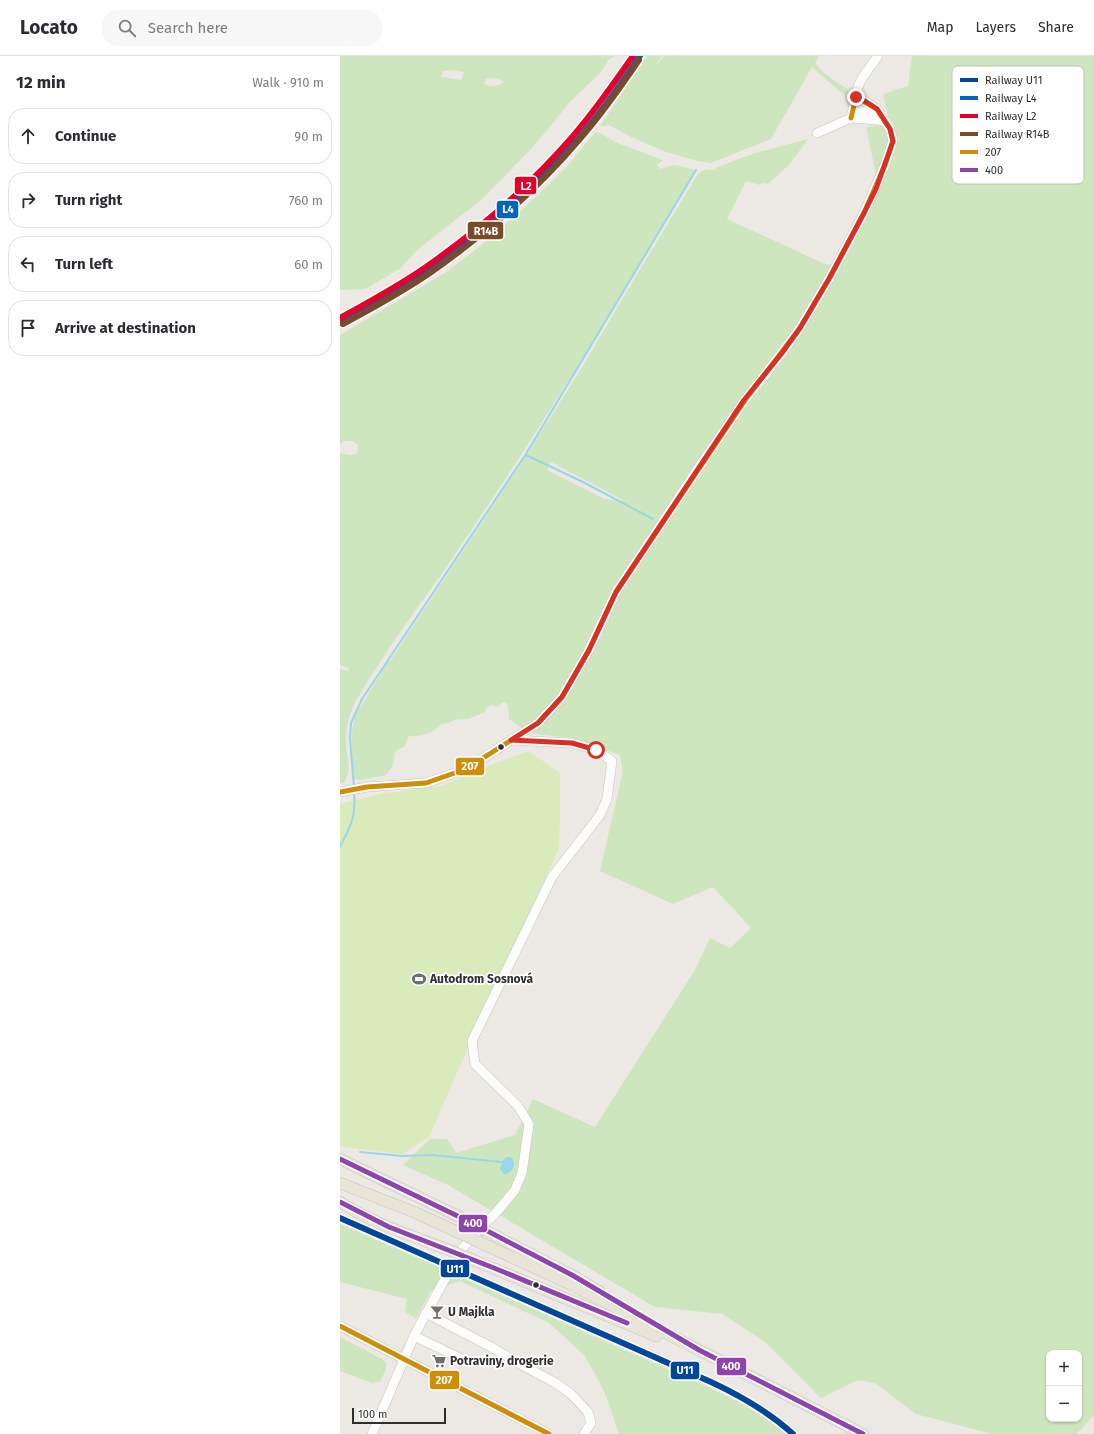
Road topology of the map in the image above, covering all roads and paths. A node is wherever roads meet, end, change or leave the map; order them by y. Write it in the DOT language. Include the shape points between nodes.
graph roads {
  1 [pos="878,56"];
  2 [pos="856,100"];
  3 [pos="851,118"];
  4 [pos="885,122"];
  5 [pos="817,133"];
  6 [pos="511,740"];
  7 [pos="340,792"];
  8 [pos="340,1159"];
  9 [pos="340,1183"];
  10 [pos="340,1202"];
  11 [pos="479,1242"];
  12 [pos="426,1313"];
  13 [pos="340,1326"];
  14 [pos="414,1336"];
  15 [pos="656,1336"];
  16 [pos="699,1350"];
  17 [pos="404,1358"];
  18 [pos="466,1361"];
  19 [pos="544,1433"];
  20 [pos="372,1434"];
  21 [pos="584,1434"];
  22 [pos="849,1434"];
  23 [pos="863,1434"];
  1 -- 2 [label="street" via="862,78"];
  2 -- 3 [label="street"];
  2 -- 4 [label="street" via="860,110"];
  3 -- 4 [label="street"];
  3 -- 5 [label="street"];
  4 -- 6 [label="street" via="893,135 893,141 878,183 830,277 800,328 744,400 616,592 589,650 562,697 538,723"];
  6 -- 7 [label="street" via="466,769 426,783 367,787"];
  6 -- 12 [label="street" via="572,743 596,750 612,761 611,777 607,799 600,816 552,877 472,1041 475,1064 518,1106 529,1124 522,1173 515,1190 460,1251"];
  8 -- 16 [label="main road, bridge" via="572,1275"];
  9 -- 11 [label="main road, bridge" via="414,1212"];
  10 -- 15 [label="main road, bridge" via="397,1230"];
  11 -- 15 [label="main road"];
  11 -- 16 [label="main road" via="570,1284"];
  12 -- 14 [label="street"];
  12 -- 21 [label="street" via="491,1346 571,1394 588,1412 590,1423"];
  13 -- 17 [label="street"];
  14 -- 17 [label="street"];
  14 -- 18 [label="street"];
  15 -- 22 [label="main road"];
  16 -- 23 [label="main road"];
  17 -- 19 [label="street"];
  17 -- 20 [label="street"];
}
